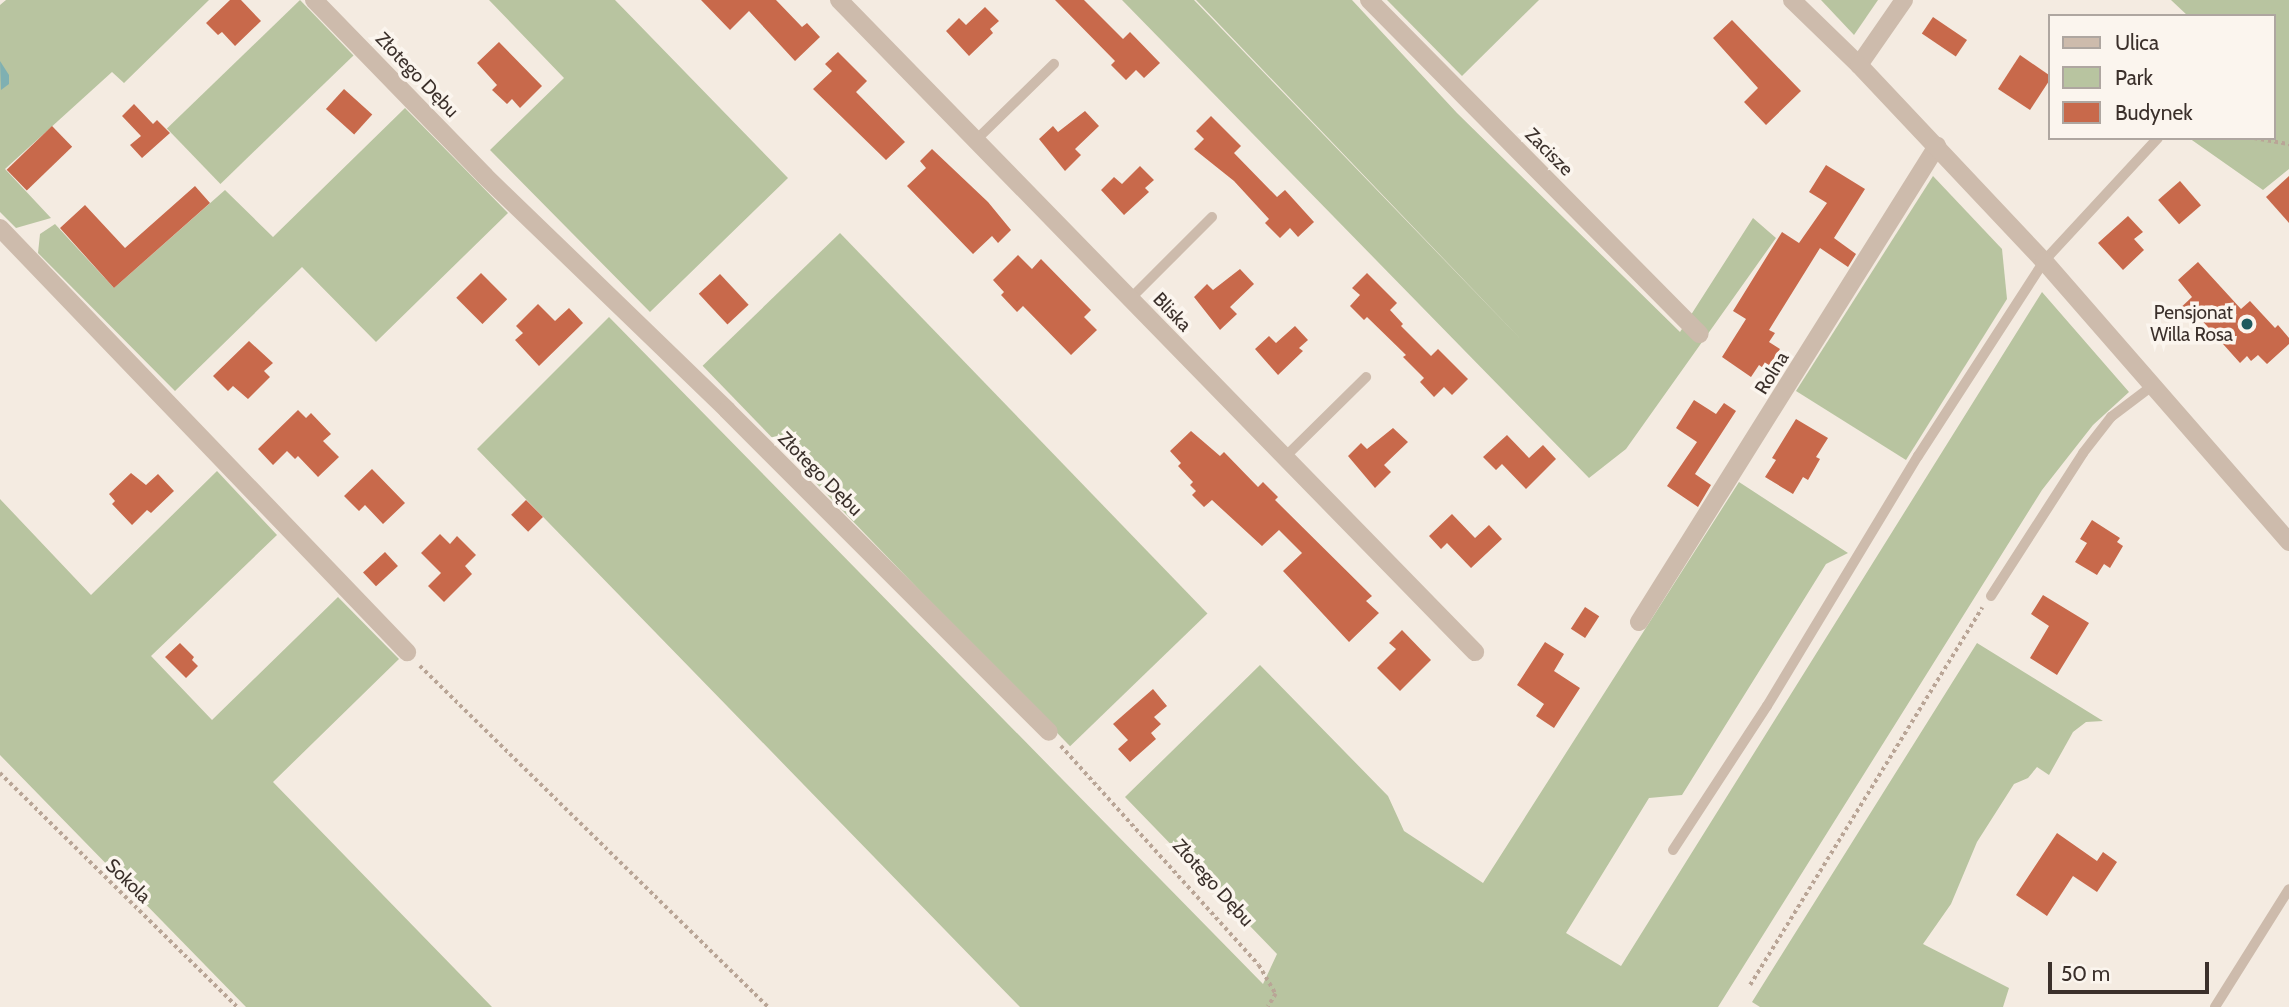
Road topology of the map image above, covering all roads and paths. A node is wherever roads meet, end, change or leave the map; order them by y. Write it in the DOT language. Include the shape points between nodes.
graph roads {
  1 [pos="314,0"];
  2 [pos="839,0"];
  3 [pos="1369,0"];
  4 [pos="1792,0"];
  5 [pos="1905,0"];
  6 [pos="1054,64"];
  7 [pos="1860,65"];
  8 [pos="975,140"];
  9 [pos="2156,140"];
  10 [pos="2266,140"];
  11 [pos="2289,144"];
  12 [pos="1937,146"];
  13 [pos="1212,217"];
  14 [pos="0,228"];
  15 [pos="2044,261"];
  16 [pos="1130,299"];
  17 [pos="1700,334"];
  18 [pos="1366,377"];
  19 [pos="2152,386"];
  20 [pos="1285,457"];
  21 [pos="2289,542"];
  22 [pos="1991,596"];
  23 [pos="1639,622"];
  24 [pos="407,652"];
  25 [pos="1475,652"];
  26 [pos="1049,732"];
  27 [pos="0,773"];
  28 [pos="1673,850"];
  29 [pos="2289,889"];
  30 [pos="1750,985"];
  31 [pos="237,1007"];
  32 [pos="768,1007"];
  33 [pos="1268,1007"];
  34 [pos="2215,1007"];
  1 -- 26 [label="street, Złotego Dębu" via="485,176"];
  2 -- 8 [label="street, Bliska"];
  3 -- 17 [label="street, Zacisze"];
  4 -- 7 [label="street"];
  5 -- 7 [label="street"];
  6 -- 8 [label="lane"];
  7 -- 12 [label="street"];
  8 -- 16 [label="street, Bliska"];
  9 -- 15 [label="lane"];
  10 -- 11 [label="path"];
  12 -- 15 [label="street"];
  12 -- 23 [label="street, Rolna"];
  13 -- 16 [label="lane"];
  14 -- 24 [label="street"];
  15 -- 19 [label="street"];
  15 -- 28 [label="lane"];
  16 -- 20 [label="street, Bliska"];
  18 -- 20 [label="lane"];
  19 -- 21 [label="street"];
  19 -- 22 [label="lane" via="2111,416"];
  20 -- 25 [label="street, Bliska"];
  22 -- 30 [label="path"];
  24 -- 32 [label="path"];
  26 -- 33 [label="path, Złotego Dębu" via="1259,965 1276,994"];
  27 -- 31 [label="path, Sokola"];
  29 -- 34 [label="lane"];
}
